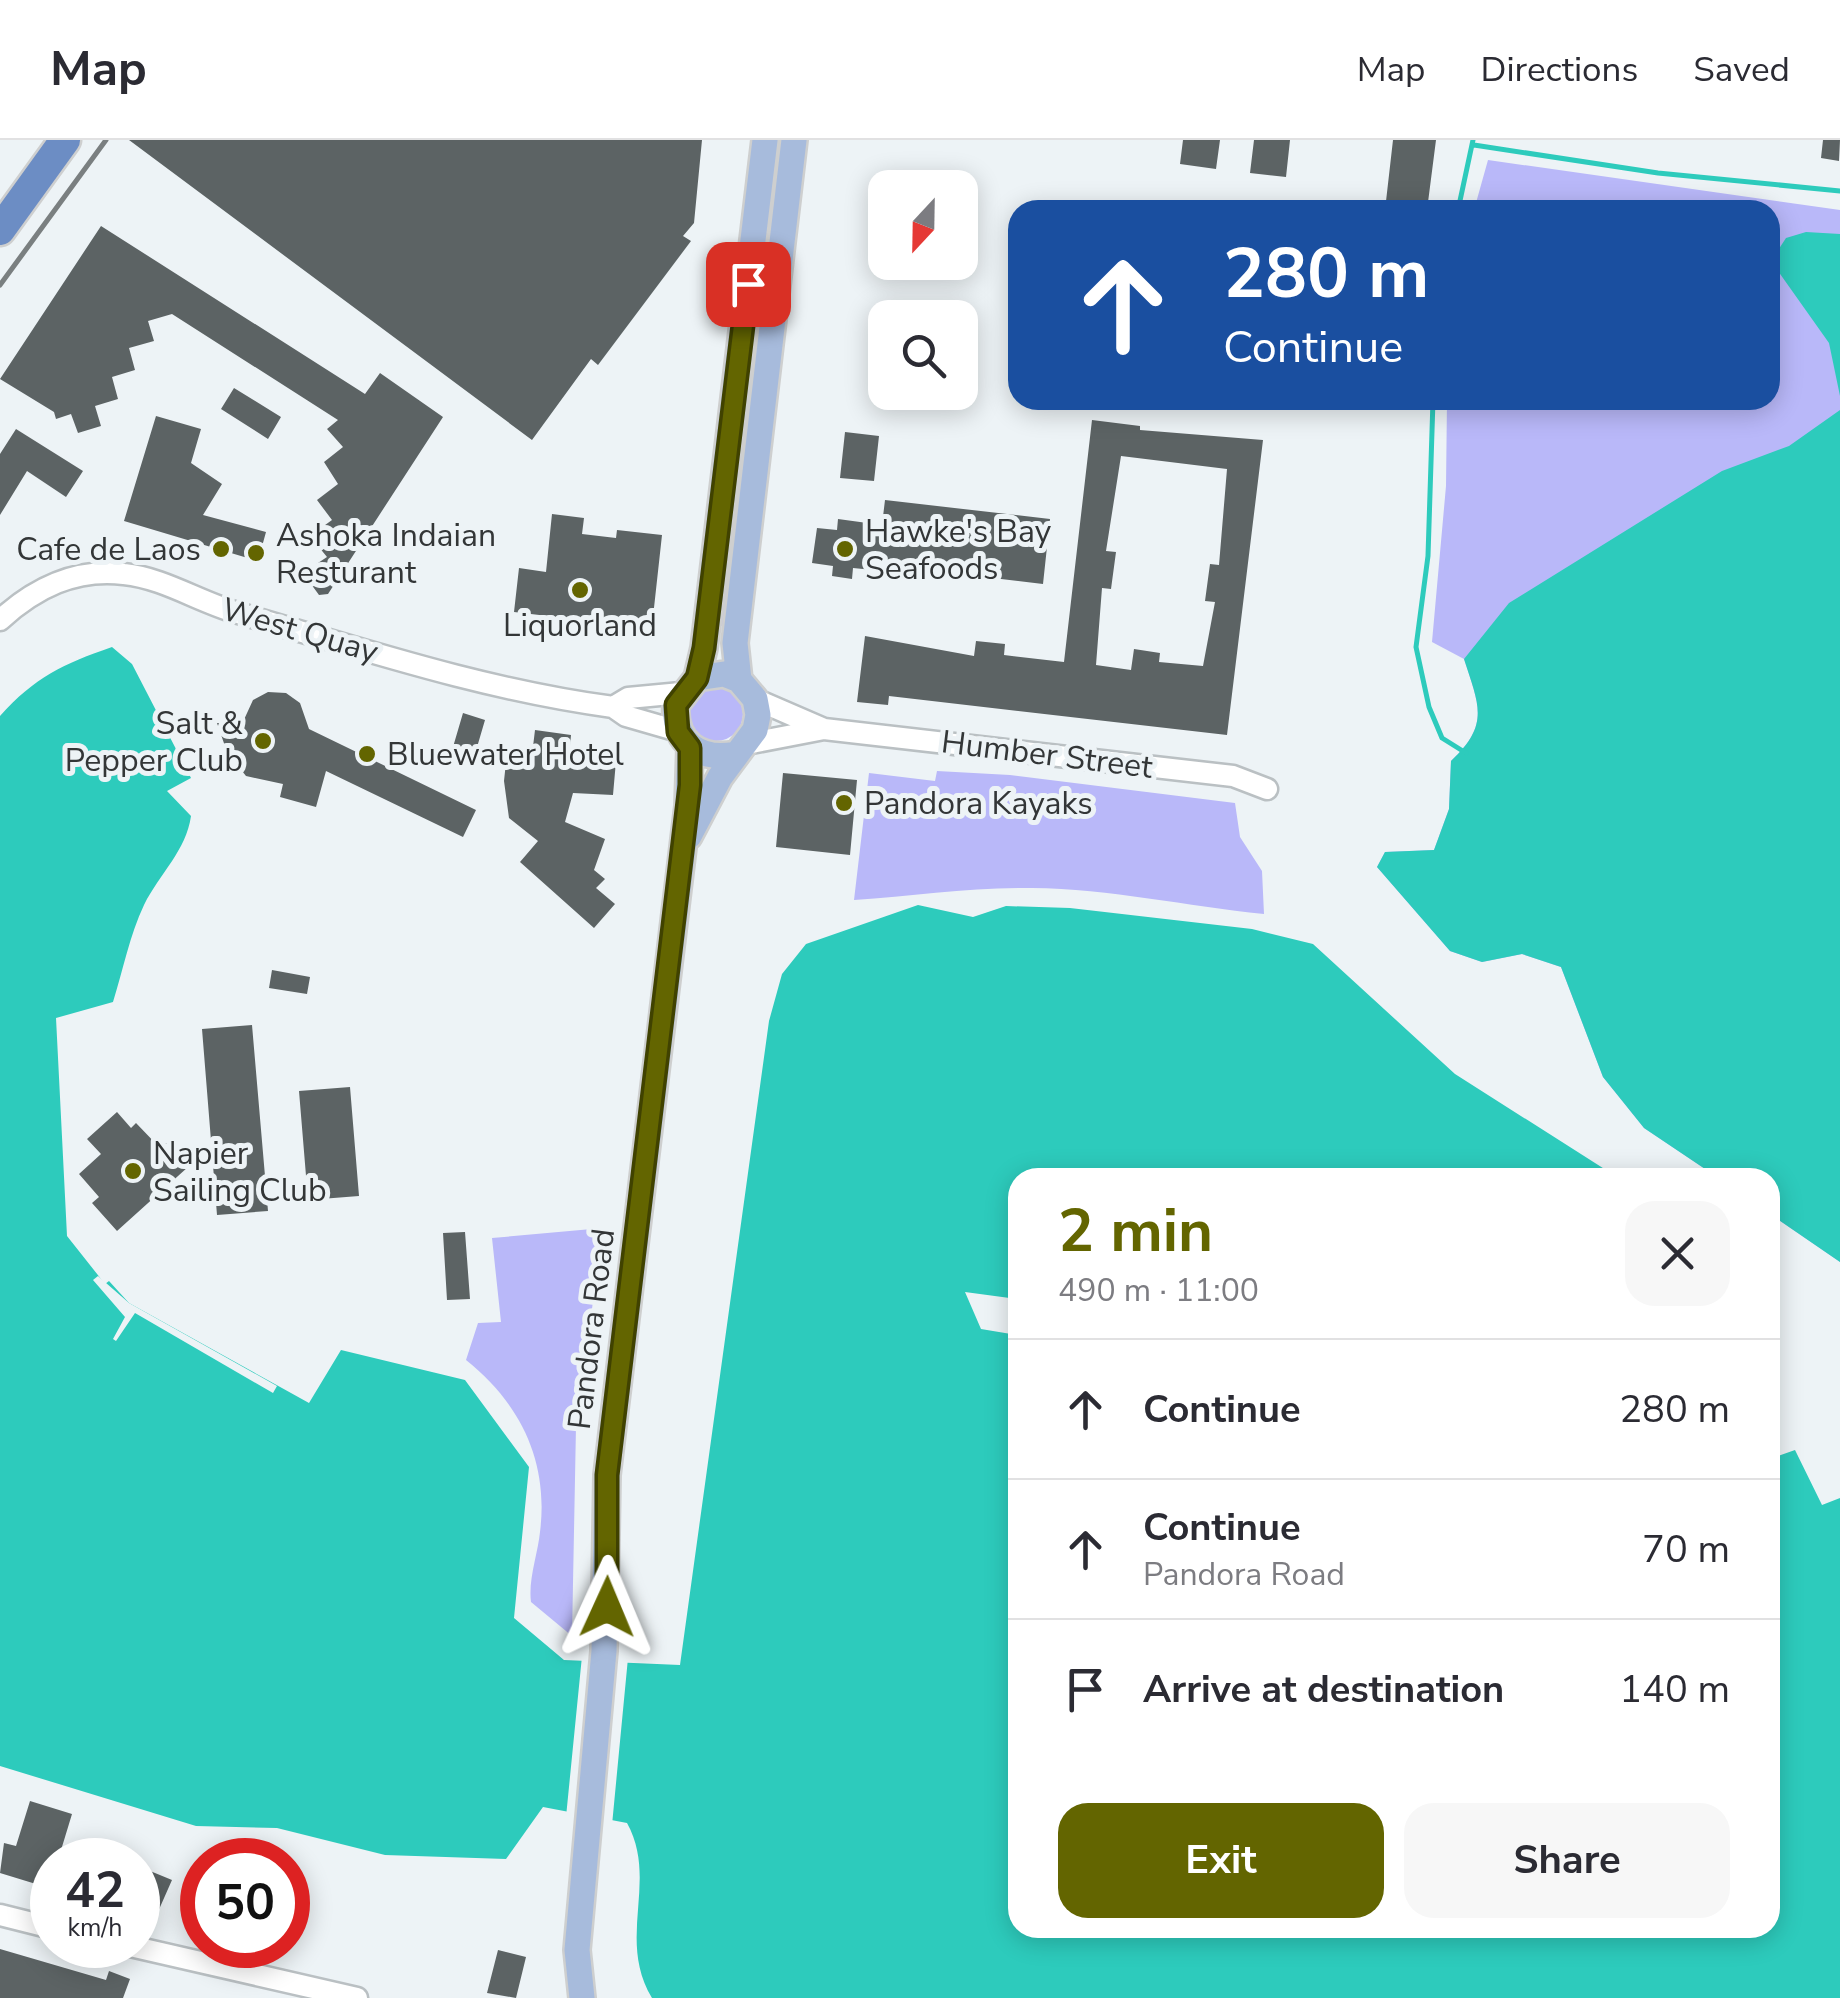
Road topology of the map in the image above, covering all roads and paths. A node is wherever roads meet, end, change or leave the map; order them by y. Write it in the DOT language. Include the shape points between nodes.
graph roads {
  1 [pos="65,140"];
  2 [pos="766,140"];
  3 [pos="794,140"];
  4 [pos="0,230"];
  5 [pos="0,620"];
  6 [pos="689,686"];
  7 [pos="747,690"];
  8 [pos="613,707"];
  9 [pos="824,729"];
  10 [pos="684,740"];
  11 [pos="741,749"];
  12 [pos="1268,788"];
  13 [pos="682,849"];
  14 [pos="0,1916"];
  15 [pos="30,1923"];
  16 [pos="160,1953"];
  17 [pos="357,1998"];
  18 [pos="582,1998"];
  1 -- 4 [label="highway"];
  2 -- 6 [label="main road" via="707,628"];
  3 -- 7 [label="main road" via="735,643"];
  5 -- 8 [label="street, West Quay" via="46,586 122,574 516,692"];
  6 -- 7 [label="main road" via="724,674"];
  6 -- 8 [label="street, West Quay"];
  6 -- 10 [label="main road" via="675,718"];
  7 -- 9 [label="street, Humber Street"];
  7 -- 11 [label="main road" via="758,715"];
  8 -- 10 [label="street, West Quay"];
  9 -- 11 [label="street, Humber Street"];
  9 -- 12 [label="street, Humber Street" via="1233,776"];
  10 -- 11 [label="main road" via="708,756"];
  10 -- 13 [label="main road, Pandora Road"];
  11 -- 13 [label="main road"];
  13 -- 18 [label="main road, Pandora Road" via="607,1475 604,1652 578,1950"];
  14 -- 15 [label="street"];
  16 -- 17 [label="street"];
}
